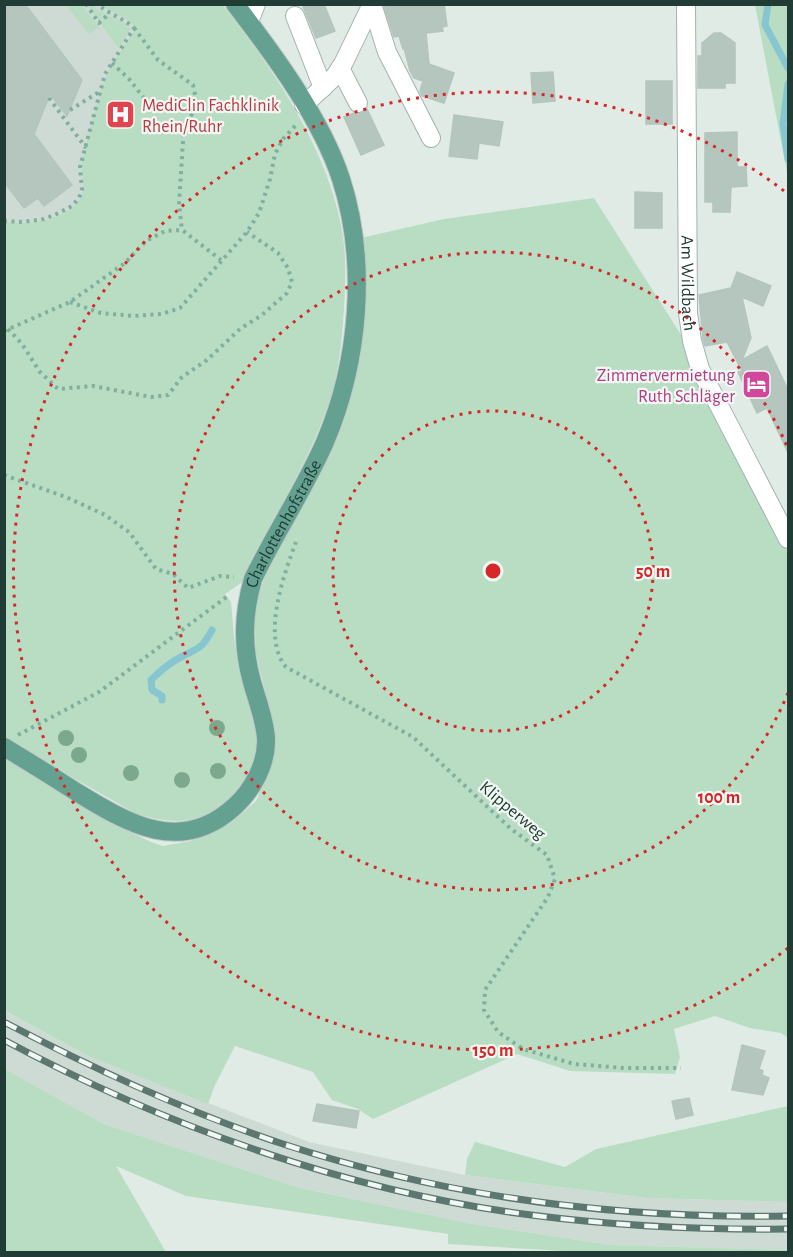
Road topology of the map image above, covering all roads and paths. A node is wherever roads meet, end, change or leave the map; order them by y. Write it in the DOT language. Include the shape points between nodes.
graph roads {
  1 [pos="86,4"];
  2 [pos="97,4"];
  3 [pos="236,4"];
  4 [pos="256,4"];
  5 [pos="372,4"];
  6 [pos="686,4"];
  7 [pos="110,14"];
  8 [pos="294,16"];
  9 [pos="249,22"];
  10 [pos="134,28"];
  11 [pos="112,63"];
  12 [pos="340,68"];
  13 [pos="323,88"];
  14 [pos="99,92"];
  15 [pos="49,98"];
  16 [pos="358,103"];
  17 [pos="306,108"];
  18 [pos="70,110"];
  19 [pos="155,112"];
  20 [pos="432,138"];
  21 [pos="86,149"];
  22 [pos="4,221"];
  23 [pos="183,230"];
  24 [pos="247,232"];
  25 [pos="221,261"];
  26 [pos="70,302"];
  27 [pos="6,330"];
  28 [pos="4,475"];
  29 [pos="298,538"];
  30 [pos="789,539"];
  31 [pos="253,579"];
  32 [pos="9,742"];
  33 [pos="681,1068"];
  1 -- 7 [label="path" via="99,23"];
  2 -- 7 [label="path"];
  3 -- 9 [label="main road, Charlottenhofstraße"];
  4 -- 9 [label="street"];
  5 -- 12 [label="street"];
  5 -- 20 [label="street" via="387,52"];
  6 -- 30 [label="street, Am Wildbach" via="688,314 692,341 700,369"];
  7 -- 10 [label="path"];
  8 -- 13 [label="street"];
  9 -- 17 [label="main road, Charlottenhofstraße"];
  10 -- 11 [label="path"];
  10 -- 23 [label="path" via="158,60 193,85 196,99 184,126 179,204"];
  11 -- 14 [label="path"];
  11 -- 19 [label="path"];
  12 -- 13 [label="street"];
  12 -- 16 [label="street"];
  13 -- 17 [label="street"];
  14 -- 18 [label="path"];
  14 -- 21 [label="path"];
  15 -- 21 [label="path"];
  17 -- 24 [label="path" via="275,154 259,213"];
  17 -- 31 [label="main road, Charlottenhofstraße" via="340,178 351,225 356,277 351,348 326,440"];
  21 -- 22 [label="path" via="80,167 82,190 72,206 44,219"];
  23 -- 25 [label="path"];
  23 -- 26 [label="path" via="165,231 146,241 125,263"];
  24 -- 25 [label="path"];
  24 -- 27 [label="path" via="278,253 288,268 292,282 287,293 182,377 168,395 151,397 93,386 58,389"];
  25 -- 26 [label="path" via="180,308 162,314 102,313"];
  26 -- 27 [label="path"];
  28 -- 31 [label="path" via="105,515 129,532 156,568 173,574 188,588 220,576"];
  29 -- 33 [label="path, Klipperweg" via="283,579 274,631 280,660 286,667 413,737 511,829 547,855 551,863 555,879 548,897 484,990 484,1010 498,1032 523,1050 574,1064"];
  31 -- 32 [label="path" via="99,692"];
  31 -- 32 [label="main road, Charlottenhofstraße" via="245,612 245,649 265,728 265,748 245,796 216,820 183,832 144,828 104,808"];
}
